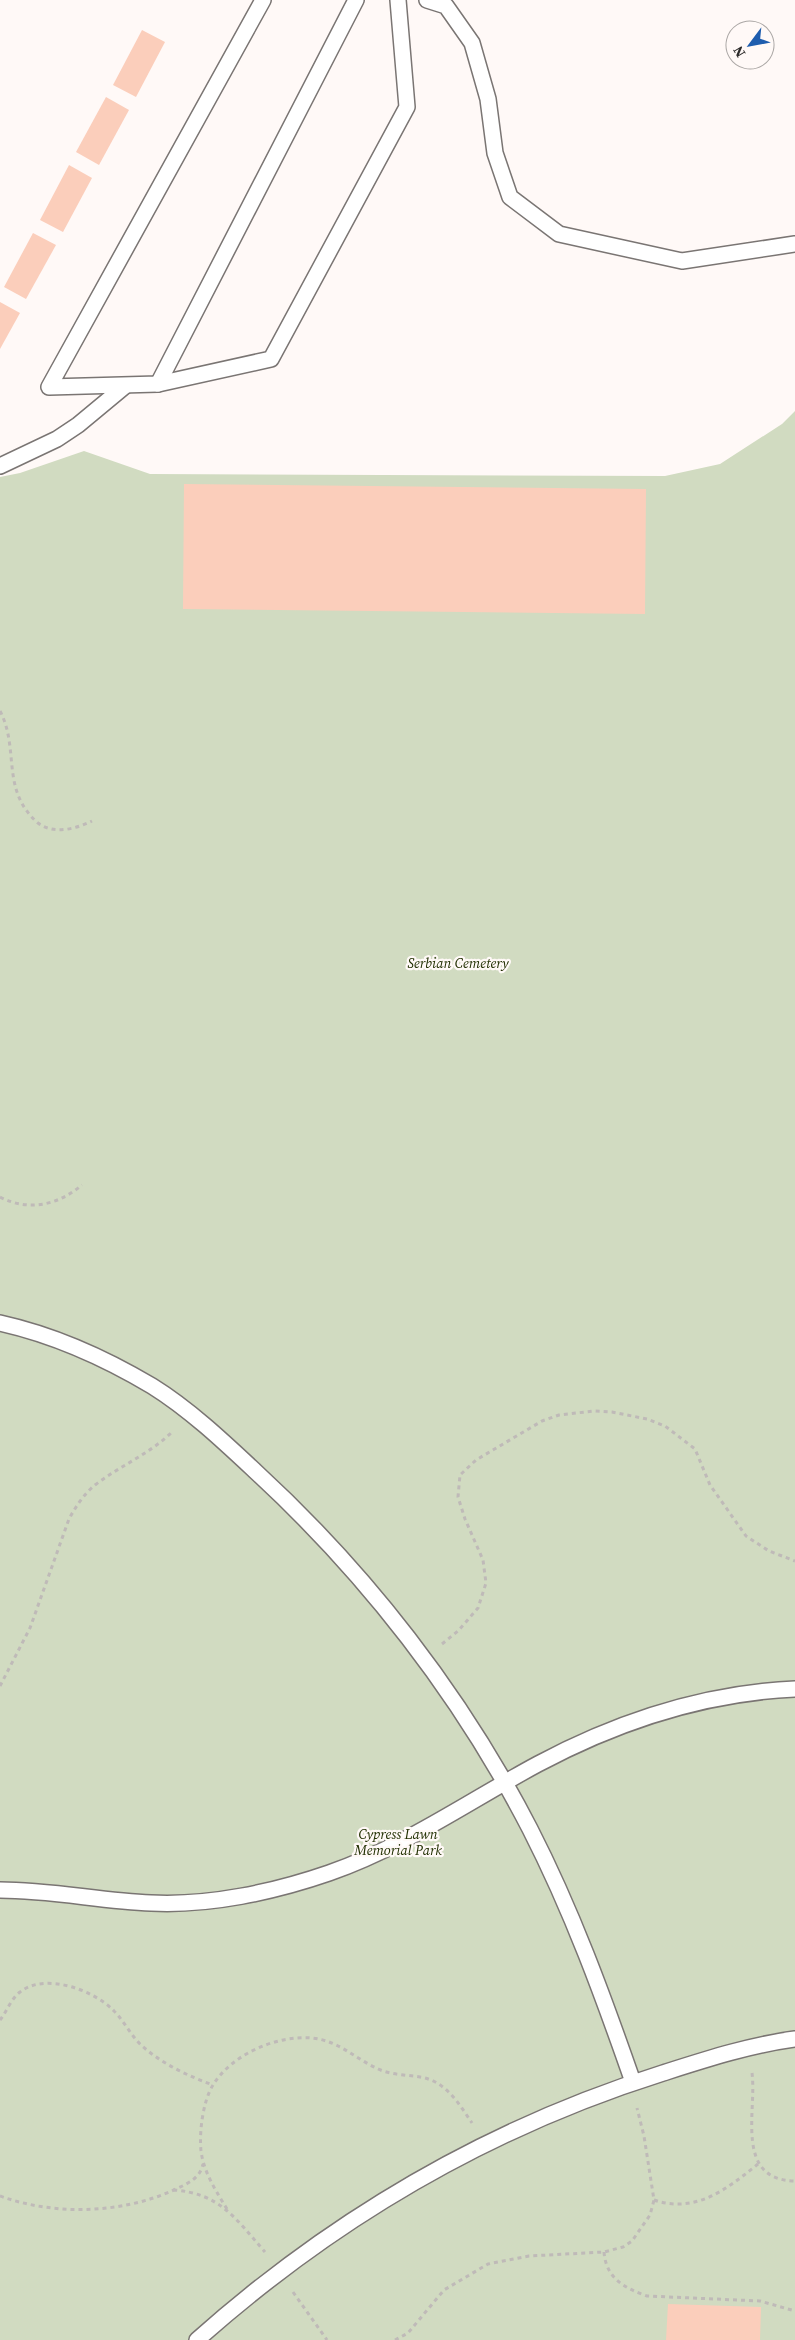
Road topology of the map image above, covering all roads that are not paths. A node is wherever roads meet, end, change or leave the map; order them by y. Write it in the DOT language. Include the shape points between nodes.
graph roads {
  1 [pos="263,0"];
  2 [pos="356,0"];
  3 [pos="398,0"];
  4 [pos="427,0"];
  5 [pos="795,244"];
  6 [pos="158,384"];
  7 [pos="125,386"];
  8 [pos="0,466"];
  9 [pos="0,1323"];
  10 [pos="795,1689"];
  11 [pos="504,1783"];
  12 [pos="0,1890"];
  13 [pos="795,2039"];
  14 [pos="632,2083"];
  15 [pos="197,2340"];
  1 -- 7 [label="lane" via="49,388"];
  2 -- 6 [label="lane"];
  3 -- 6 [label="lane" via="407,107 271,359"];
  4 -- 5 [label="lane" via="446,6 472,43 488,99 495,153 510,196 559,234 682,261"];
  6 -- 7 [label="lane"];
  7 -- 8 [label="lane" via="71,430"];
  9 -- 11 [label="lane" via="43,1334 116,1366 189,1413 240,1456 319,1534 391,1615 480,1741"];
  10 -- 11 [label="lane" via="734,1695 652,1716 576,1745"];
  11 -- 12 [label="lane" via="367,1858 328,1873 244,1894 154,1904"];
  11 -- 14 [label="lane" via="569,1912 596,1976"];
  13 -- 14 [label="lane" via="748,2047"];
  14 -- 15 [label="lane" via="554,2111 484,2143 378,2203 278,2272"];
}
